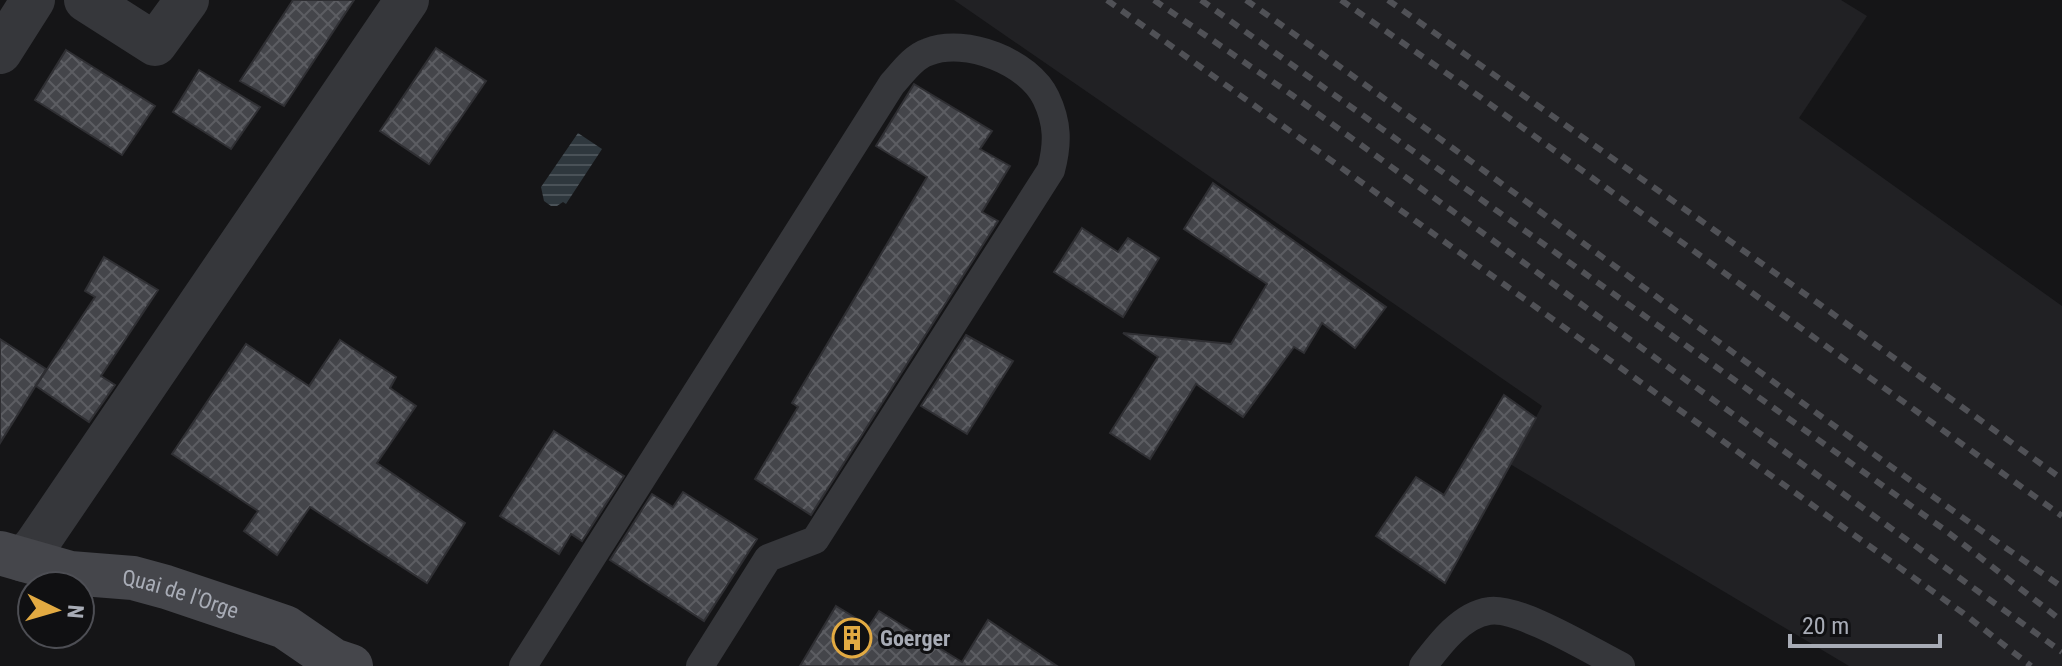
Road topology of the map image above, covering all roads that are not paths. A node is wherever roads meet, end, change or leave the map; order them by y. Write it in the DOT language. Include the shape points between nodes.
graph roads {
  1 [pos="33,0"];
  2 [pos="86,0"];
  3 [pos="187,0"];
  4 [pos="407,0"];
  5 [pos="0,52"];
  6 [pos="12,556"];
  7 [pos="351,666"];
  8 [pos="523,666"];
  9 [pos="700,666"];
  10 [pos="1423,666"];
  11 [pos="1621,666"];
  1 -- 5 [label="street"];
  2 -- 3 [label="street" via="155,44"];
  4 -- 6 [label="street" via="36,545"];
  6 -- 7 [label="main road, Quai de l'Orge" via="70,573 133,578 166,587 285,627"];
  8 -- 9 [label="lane" via="892,84 928,52 989,52 1036,83 1045,96 1057,145 1051,170 815,540 768,558"];
  10 -- 11 [label="lane" via="1445,639 1471,618 1490,611 1513,612"];
}
